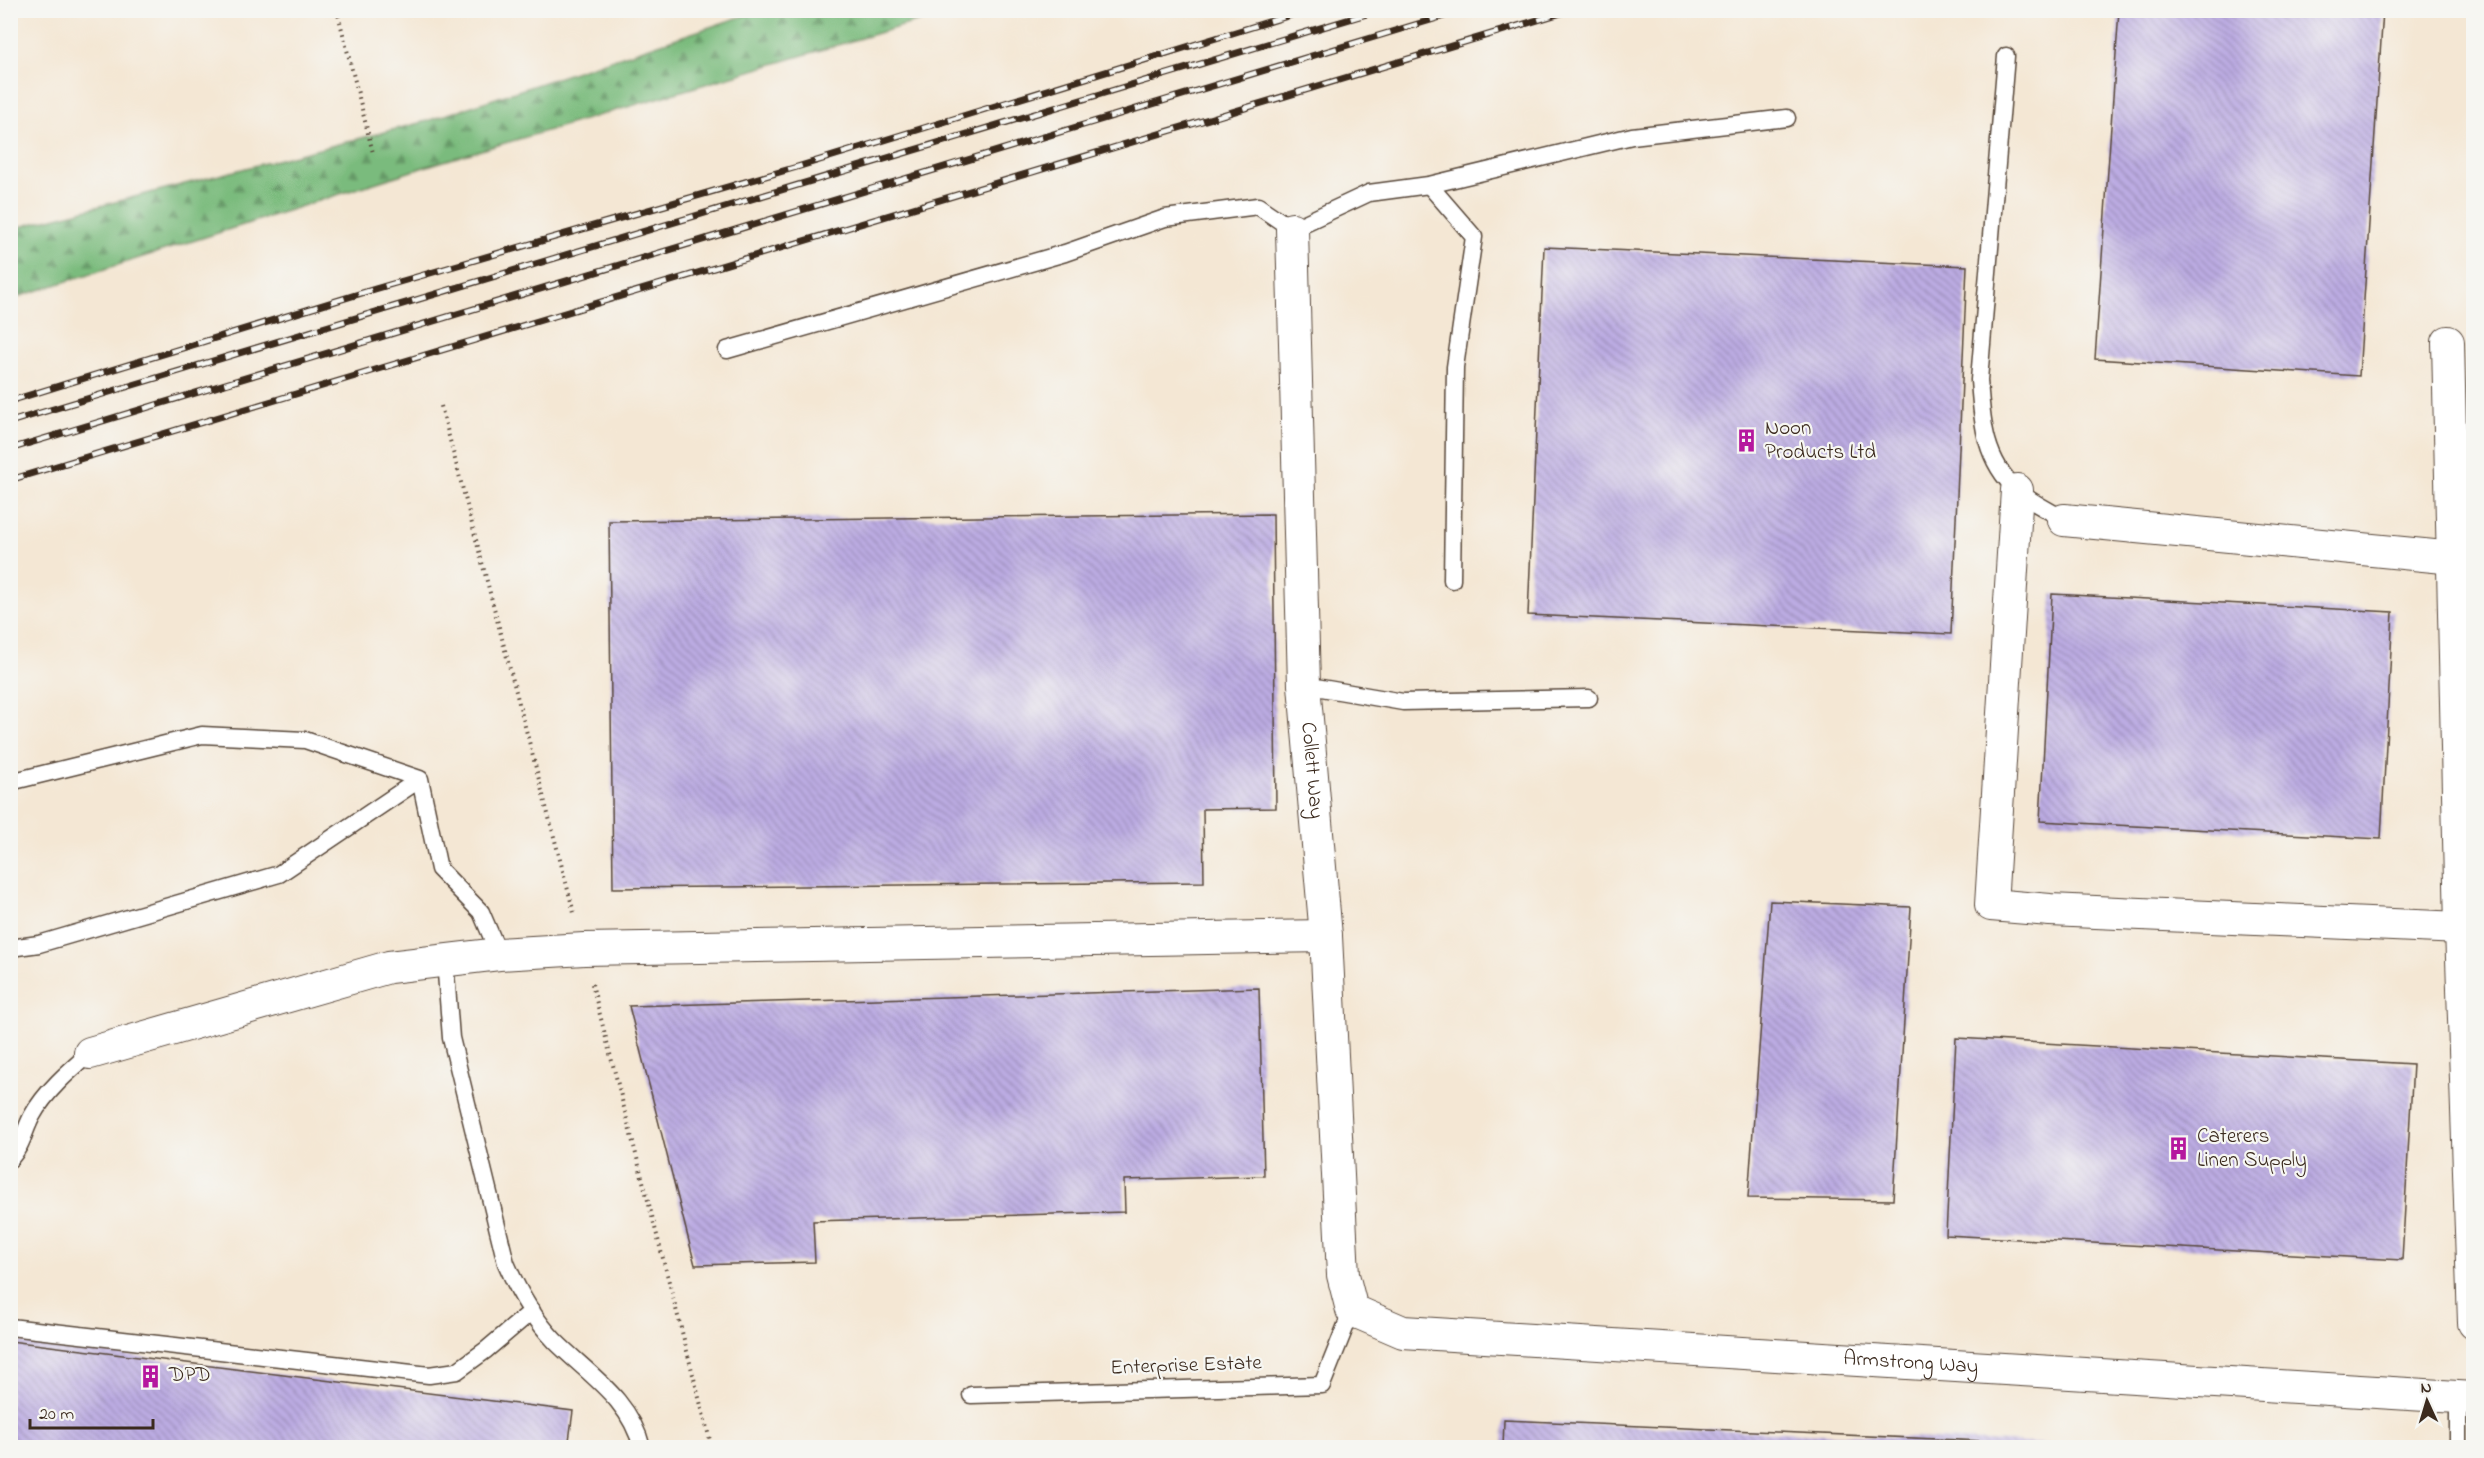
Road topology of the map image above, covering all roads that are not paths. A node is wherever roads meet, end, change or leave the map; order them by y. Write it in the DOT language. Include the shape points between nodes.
graph roads {
  1 [pos="2006,56"];
  2 [pos="1787,118"];
  3 [pos="1429,185"];
  4 [pos="1292,229"];
  5 [pos="2448,342"];
  6 [pos="727,350"];
  7 [pos="2017,490"];
  8 [pos="2064,520"];
  9 [pos="2454,558"];
  10 [pos="1452,580"];
  11 [pos="1304,685"];
  12 [pos="1589,698"];
  13 [pos="420,779"];
  14 [pos="10,782"];
  15 [pos="2461,928"];
  16 [pos="1326,936"];
  17 [pos="10,948"];
  18 [pos="499,954"];
  19 [pos="445,960"];
  20 [pos="90,1053"];
  21 [pos="10,1159"];
  22 [pos="1352,1310"];
  23 [pos="532,1311"];
  24 [pos="2474,1323"];
  25 [pos="10,1327"];
  26 [pos="971,1395"];
  27 [pos="2466,1398"];
  28 [pos="642,1448"];
  29 [pos="2458,1448"];
  1 -- 7 [label="lane" via="1979,380 1982,429 1995,462"];
  2 -- 3 [label="lane" via="1632,136"];
  3 -- 4 [label="lane" via="1369,193"];
  3 -- 10 [label="lane" via="1474,237 1455,367"];
  4 -- 6 [label="lane" via="1258,206 1165,218 1065,253"];
  4 -- 11 [label="street, Collett Way"];
  5 -- 9 [label="street"];
  7 -- 8 [label="lane"];
  7 -- 15 [label="street" via="1991,905"];
  8 -- 9 [label="street"];
  9 -- 15 [label="street"];
  11 -- 12 [label="lane" via="1403,702"];
  11 -- 16 [label="street, Collett Way"];
  13 -- 14 [label="lane" via="305,740 202,735"];
  13 -- 17 [label="lane" via="279,874 39,944"];
  13 -- 18 [label="lane" via="440,869 481,912"];
  15 -- 24 [label="street"];
  16 -- 18 [label="street"];
  16 -- 22 [label="street, Collett Way" via="1342,1275"];
  18 -- 19 [label="street"];
  19 -- 20 [label="street" via="389,967"];
  19 -- 23 [label="lane" via="451,1038 506,1263"];
  20 -- 21 [label="lane" via="66,1073 32,1116 19,1150"];
  22 -- 26 [label="lane, Enterprise Estate" via="1322,1384"];
  22 -- 27 [label="street, Armstrong Way" via="1403,1332"];
  23 -- 25 [label="lane" via="458,1371 429,1375"];
  23 -- 28 [label="lane" via="554,1340 618,1400 638,1429"];
  27 -- 29 [label="lane"];
}
